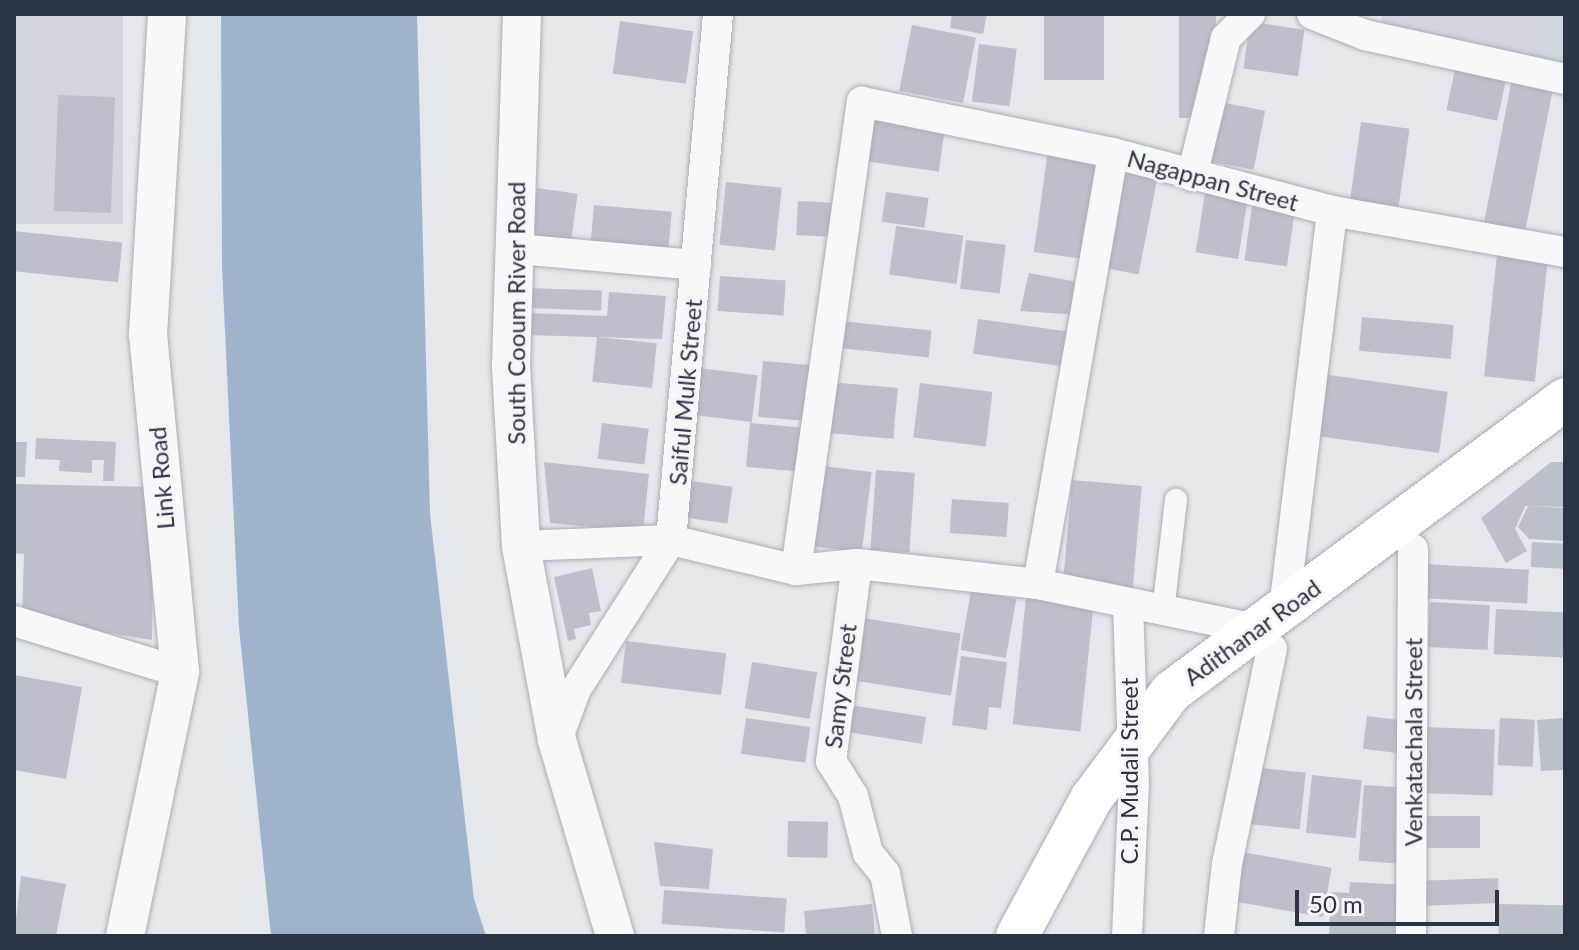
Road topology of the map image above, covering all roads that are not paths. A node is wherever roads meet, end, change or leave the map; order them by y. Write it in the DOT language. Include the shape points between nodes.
graph roads {
  1 [pos="167,14"];
  2 [pos="522,14"];
  3 [pos="718,14"];
  4 [pos="1250,14"];
  5 [pos="1312,14"];
  6 [pos="1565,79"];
  7 [pos="1113,153"];
  8 [pos="1192,176"];
  9 [pos="1332,211"];
  10 [pos="517,249"];
  11 [pos="1565,252"];
  12 [pos="696,265"];
  13 [pos="1565,399"];
  14 [pos="1565,434"];
  15 [pos="1176,500"];
  16 [pos="671,540"];
  17 [pos="521,546"];
  18 [pos="1413,549"];
  19 [pos="857,564"];
  20 [pos="796,570"];
  21 [pos="1038,584"];
  22 [pos="1128,606"];
  23 [pos="1163,611"];
  24 [pos="14,621"];
  25 [pos="1271,629"];
  26 [pos="180,672"];
  27 [pos="557,740"];
  28 [pos="1129,743"];
  29 [pos="1134,784"];
  30 [pos="125,936"];
  31 [pos="615,936"];
  32 [pos="897,936"];
  33 [pos="1017,936"];
  34 [pos="1049,936"];
  35 [pos="1127,936"];
  36 [pos="1219,936"];
  37 [pos="1411,936"];
  1 -- 26 [label="street, Link Road" via="148,335"];
  2 -- 10 [label="street, South Cooum River Road"];
  3 -- 12 [label="street, Saiful Mulk Street"];
  4 -- 8 [label="street" via="1226,38"];
  5 -- 6 [label="street" via="1365,35"];
  7 -- 8 [label="street, Nagappan Street"];
  7 -- 20 [label="street, Nagappan Street" via="862,102"];
  7 -- 21 [label="street"];
  8 -- 9 [label="street, Nagappan Street"];
  9 -- 11 [label="street, Nagappan Street"];
  9 -- 25 [label="street"];
  10 -- 12 [label="street"];
  10 -- 17 [label="street, South Cooum River Road" via="511,366"];
  12 -- 16 [label="street, Saiful Mulk Street"];
  13 -- 25 [label="main road, Adithanar Road"];
  14 -- 18 [label="main road, Adithanar Road"];
  15 -- 23 [label="street"];
  16 -- 17 [label="street"];
  16 -- 20 [label="street"];
  16 -- 27 [label="street, Saiful Mulk Street" via="576,689"];
  17 -- 27 [label="street, South Cooum River Road"];
  18 -- 25 [label="main road, Adithanar Road"];
  18 -- 37 [label="street, Venkatachala Street"];
  19 -- 20 [label="street"];
  19 -- 21 [label="street"];
  19 -- 32 [label="street, Samy Street" via="831,761 853,796 868,853 885,874"];
  21 -- 22 [label="street"];
  22 -- 23 [label="street"];
  22 -- 28 [label="street, C.P. Mudali Street"];
  23 -- 25 [label="street"];
  24 -- 26 [label="street"];
  25 -- 28 [label="main road, Adithanar Road" via="1171,692"];
  25 -- 29 [label="main road, Adithanar Road" via="1181,717"];
  25 -- 36 [label="street" via="1227,864"];
  26 -- 30 [label="street, Link Road"];
  27 -- 31 [label="street, South Cooum River Road"];
  28 -- 29 [label="street, C.P. Mudali Street"];
  28 -- 33 [label="main road, Adithanar Road"];
  29 -- 34 [label="main road, Adithanar Road"];
  29 -- 35 [label="street, C.P. Mudali Street"];
}
